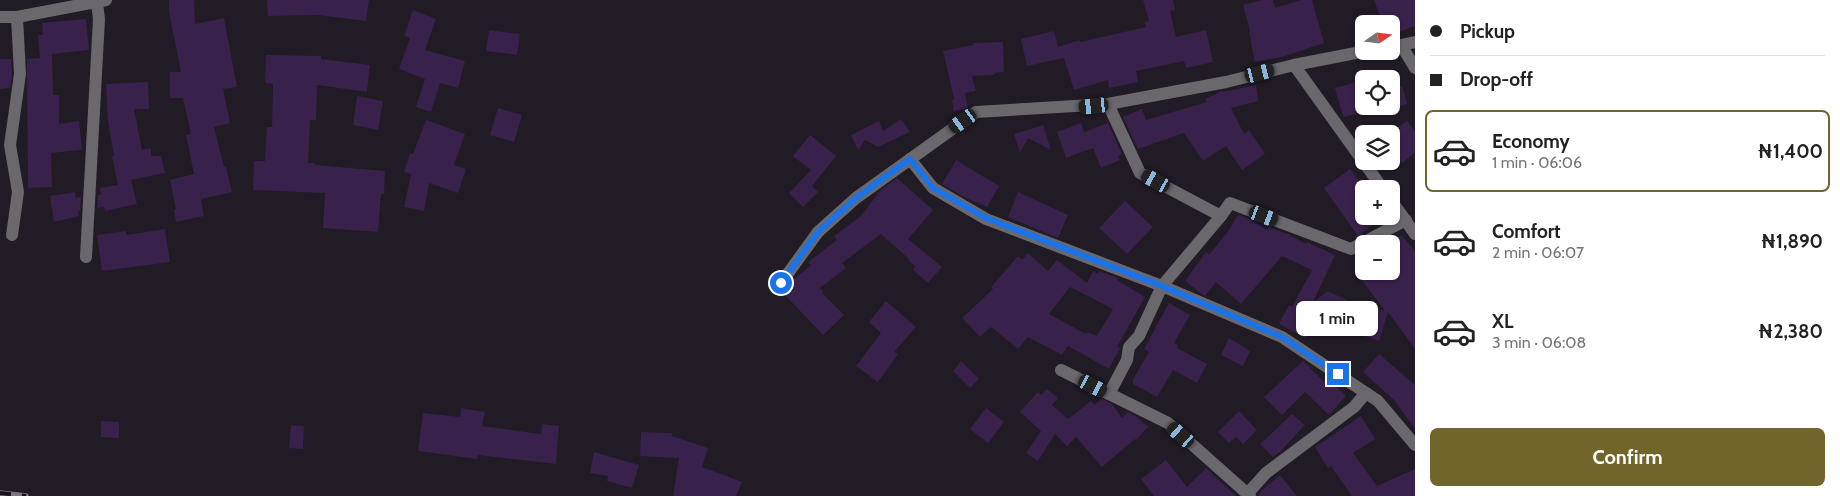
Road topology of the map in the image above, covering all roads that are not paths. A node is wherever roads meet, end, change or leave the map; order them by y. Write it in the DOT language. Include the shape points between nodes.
graph roads {
  1 [pos="101,1"];
  2 [pos="0,16"];
  3 [pos="17,17"];
  4 [pos="1415,42"];
  5 [pos="1400,45"];
  6 [pos="1400,51"];
  7 [pos="1355,53"];
  8 [pos="1294,65"];
  9 [pos="1415,68"];
  10 [pos="1108,104"];
  11 [pos="5,146"];
  12 [pos="910,159"];
  13 [pos="1377,180"];
  14 [pos="1400,212"];
  15 [pos="1221,216"];
  16 [pos="1406,220"];
  17 [pos="1415,234"];
  18 [pos="12,235"];
  19 [pos="86,257"];
  20 [pos="781,283"];
  21 [pos="1162,286"];
  22 [pos="1061,370"];
  23 [pos="1366,393"];
  24 [pos="1109,394"];
  25 [pos="1415,445"];
  26 [pos="1249,495"];
  1 -- 3 [label="street"];
  1 -- 19 [label="street"];
  2 -- 3 [label="street"];
  3 -- 11 [label="street" via="20,74"];
  4 -- 5 [label="street"];
  6 -- 9 [label="street"];
  7 -- 8 [label="street"];
  8 -- 10 [label="street" via="1226,82"];
  8 -- 13 [label="street"];
  10 -- 12 [label="street" via="976,112"];
  10 -- 15 [label="street" via="1140,173"];
  11 -- 18 [label="street" via="18,192"];
  12 -- 20 [label="street" via="856,198 818,232"];
  12 -- 21 [label="street" via="933,188 986,218"];
  14 -- 16 [label="street"];
  15 -- 16 [label="street" via="1230,203 1351,249"];
  15 -- 21 [label="street"];
  16 -- 17 [label="street"];
  21 -- 23 [label="street" via="1282,337"];
  21 -- 24 [label="street"];
  22 -- 24 [label="street"];
  23 -- 25 [label="street" via="1378,401"];
  23 -- 26 [label="street" via="1354,407 1266,473"];
  24 -- 26 [label="street" via="1168,423"];
}
